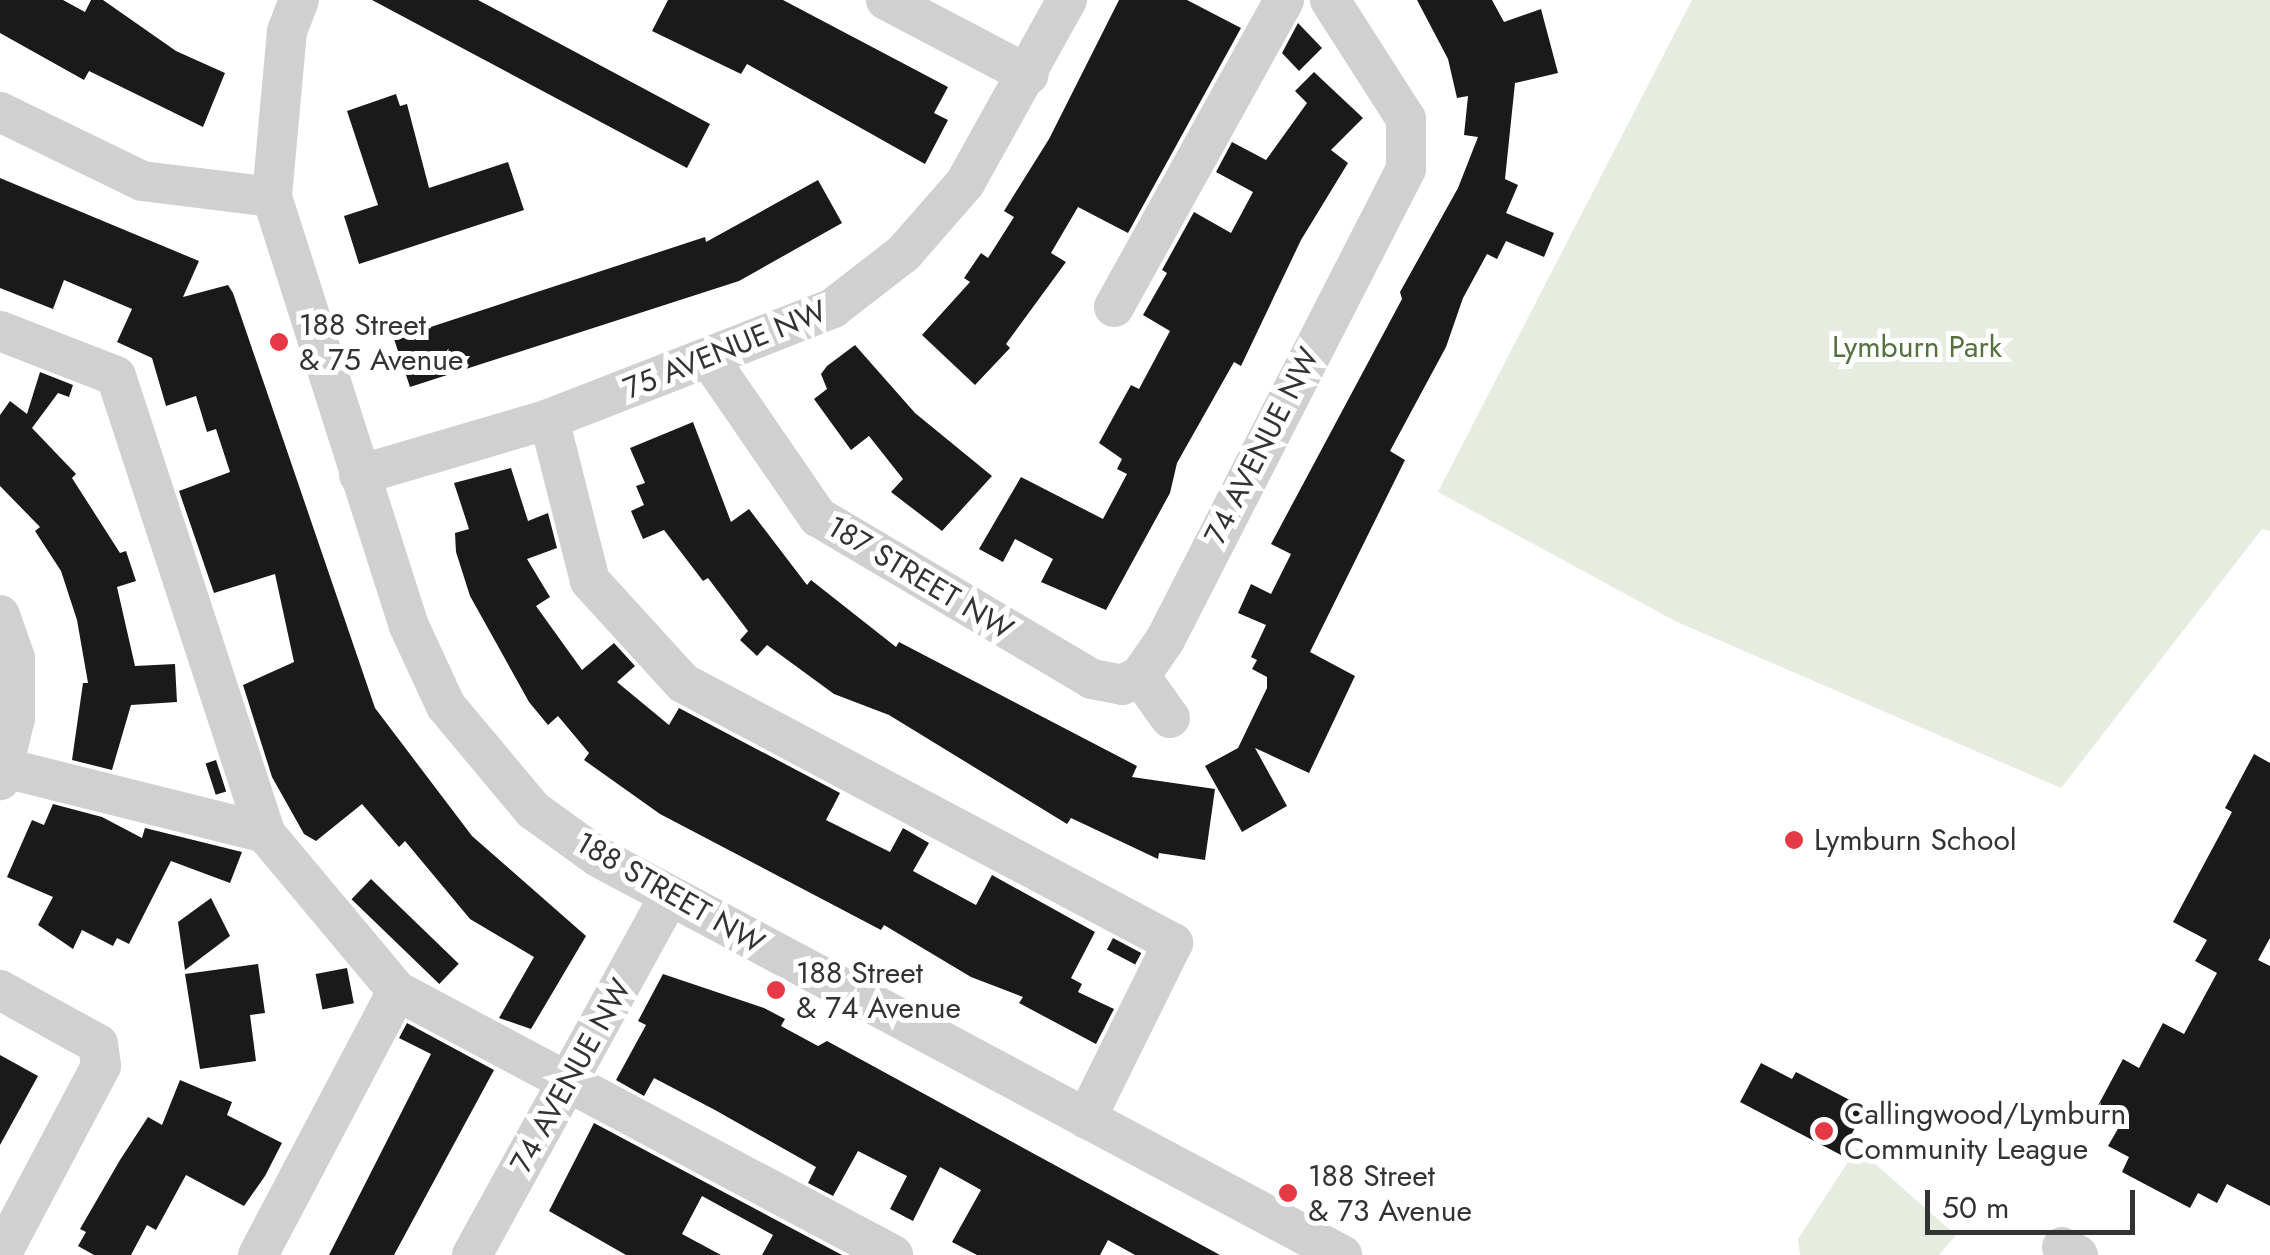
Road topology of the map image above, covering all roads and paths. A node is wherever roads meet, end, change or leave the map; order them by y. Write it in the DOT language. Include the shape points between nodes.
graph roads {
  1 [pos="299,0"];
  2 [pos="886,0"];
  3 [pos="1066,0"];
  4 [pos="1284,0"];
  5 [pos="1330,0"];
  6 [pos="1029,75"];
  7 [pos="0,112"];
  8 [pos="272,197"];
  9 [pos="1114,307"];
  10 [pos="0,331"];
  11 [pos="710,360"];
  12 [pos="549,419"];
  13 [pos="359,474"];
  14 [pos="0,615"];
  15 [pos="1140,676"];
  16 [pos="1170,718"];
  17 [pos="2,774"];
  18 [pos="265,832"];
  19 [pos="669,896"];
  20 [pos="0,990"];
  21 [pos="397,991"];
  22 [pos="569,1082"];
  23 [pos="1086,1120"];
  24 [pos="5,1235"];
  25 [pos="258,1255"];
  26 [pos="473,1255"];
  27 [pos="893,1255"];
  28 [pos="1342,1255"];
  1 -- 8 [label="street" via="287,30"];
  2 -- 6 [label="street"];
  3 -- 6 [label="street, 75 AVENUE NW"];
  4 -- 9 [label="street"];
  5 -- 15 [label="street, 74 AVENUE NW" via="1406,120 1406,169 1165,640"];
  6 -- 11 [label="street, 75 AVENUE NW" via="965,183 904,253 834,308"];
  7 -- 8 [label="street" via="142,181"];
  8 -- 13 [label="street, 188 STREET NW"];
  10 -- 18 [label="street" via="116,376"];
  11 -- 12 [label="street, 75 AVENUE NW"];
  11 -- 15 [label="street, 187 STREET NW" via="818,517 1092,679 1122,685"];
  12 -- 13 [label="street, 75 AVENUE NW"];
  12 -- 23 [label="street" via="590,581 683,683 1173,943"];
  13 -- 19 [label="street, 188 STREET NW" via="409,626 446,706 533,810"];
  14 -- 17 [label="street" via="14,658 15,718"];
  15 -- 16 [label="street"];
  17 -- 18 [label="street"];
  18 -- 21 [label="street"];
  19 -- 22 [label="street, 74 AVENUE NW"];
  19 -- 23 [label="street, 188 STREET NW"];
  20 -- 24 [label="street" via="98,1044 101,1066"];
  21 -- 22 [label="street"];
  21 -- 25 [label="street"];
  22 -- 26 [label="street, 74 AVENUE NW"];
  22 -- 27 [label="street"];
  23 -- 28 [label="street, 188 STREET NW"];
}
